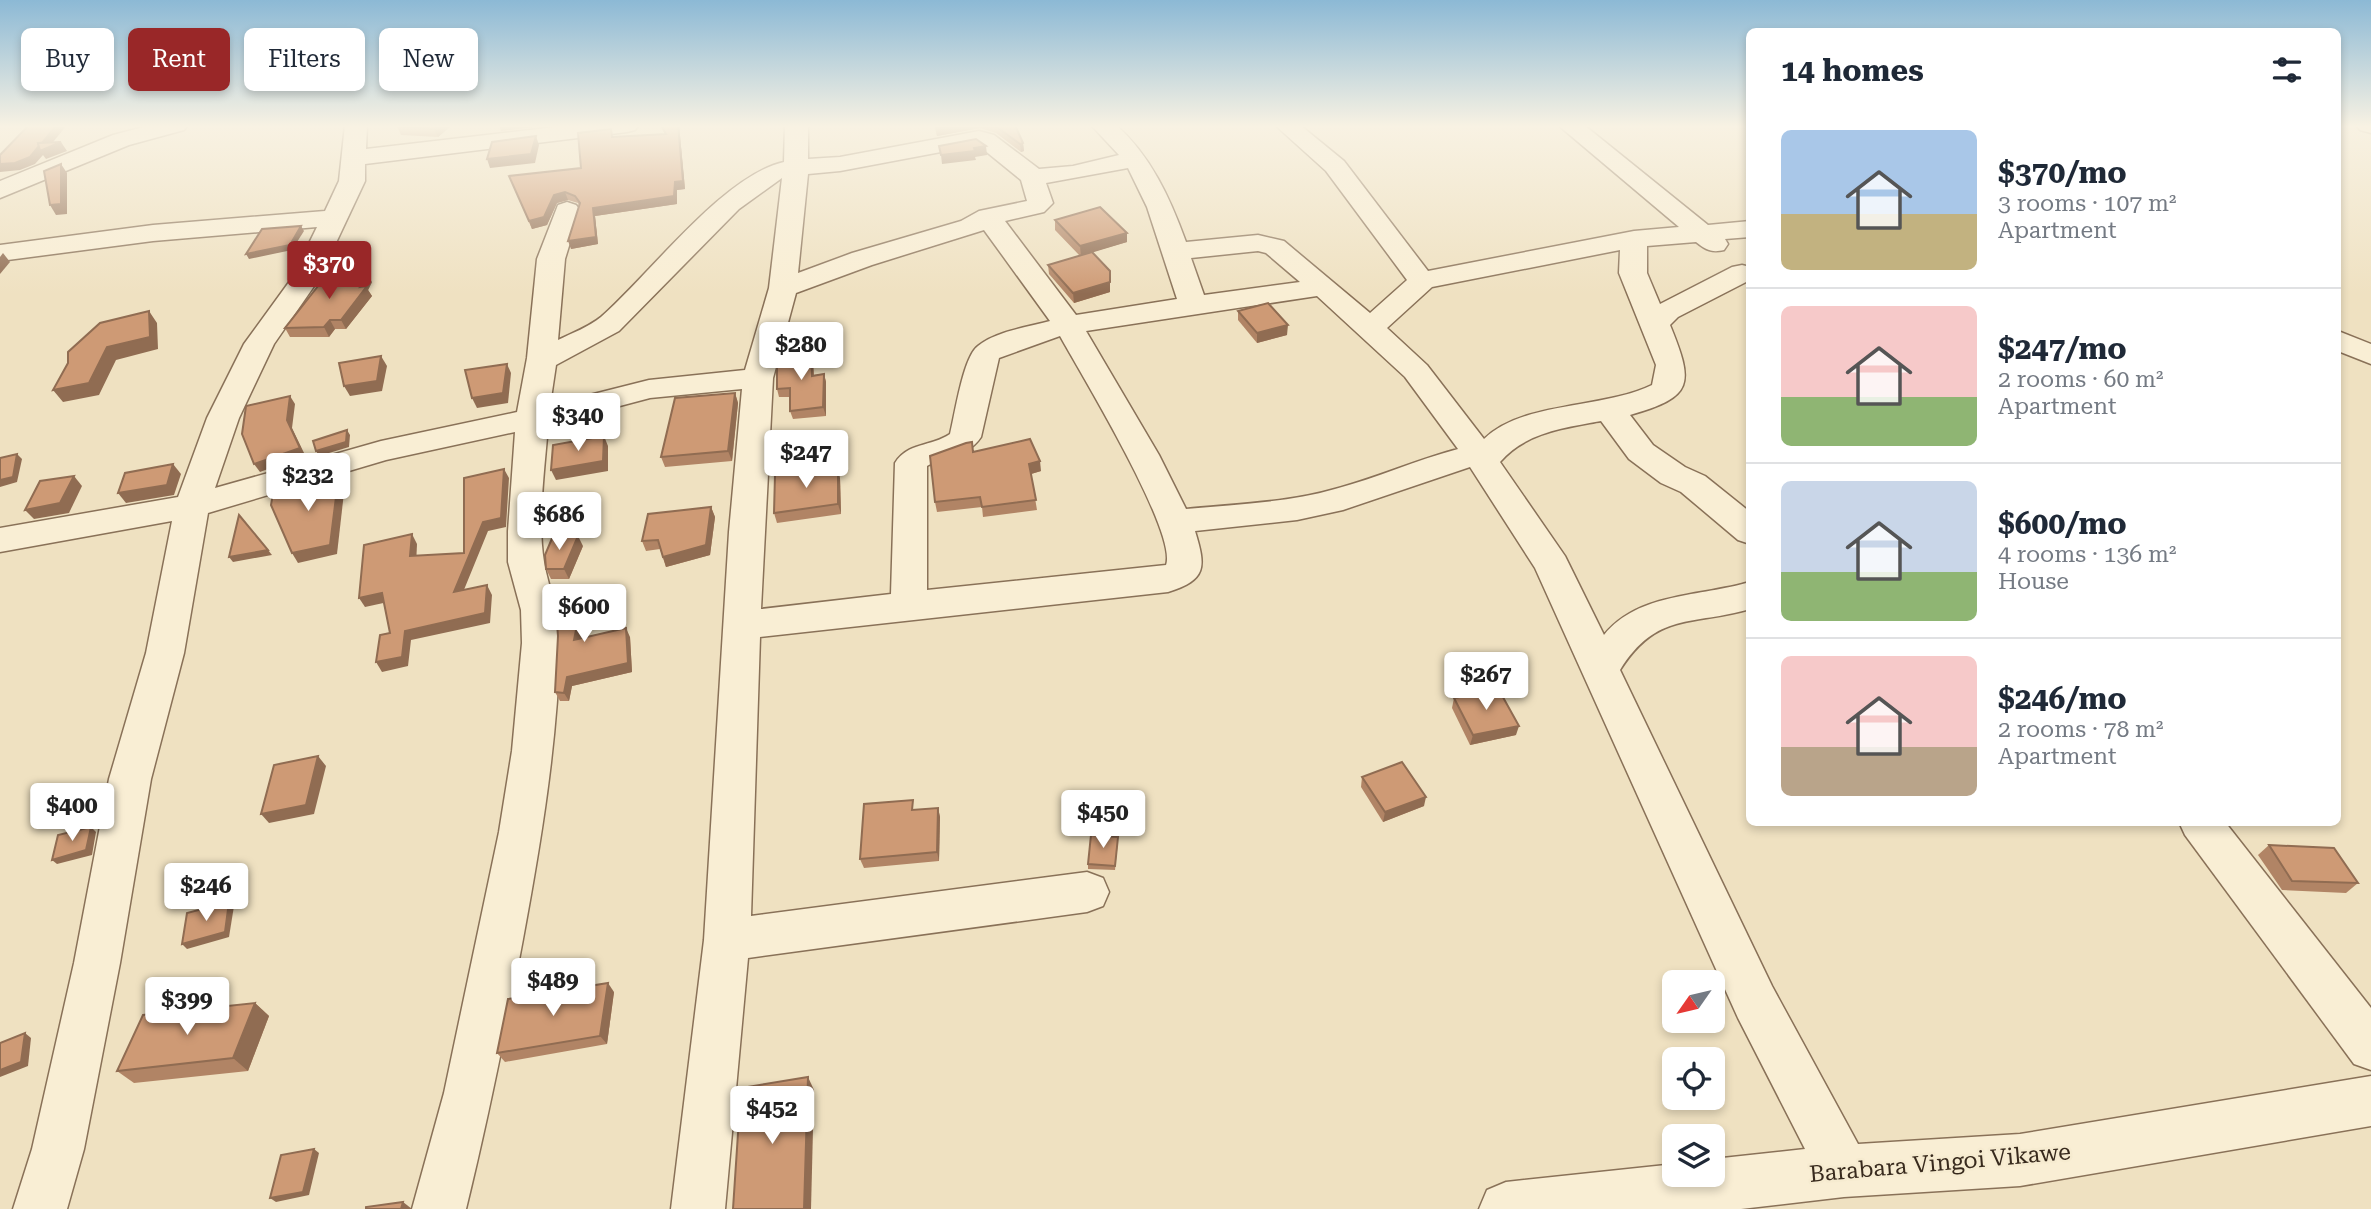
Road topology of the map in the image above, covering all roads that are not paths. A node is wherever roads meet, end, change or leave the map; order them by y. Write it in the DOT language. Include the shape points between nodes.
graph roads {
  1 [pos="21,181"];
  2 [pos="352,181"];
  3 [pos="759,181"];
  4 [pos="794,181"];
  5 [pos="1033,181"];
  6 [pos="1146,181"];
  7 [pos="1347,181"];
  8 [pos="1640,181"];
  9 [pos="0,190"];
  10 [pos="567,209"];
  11 [pos="988,217"];
  12 [pos="334,218"];
  13 [pos="1746,229"];
  14 [pos="1706,234"];
  15 [pos="1633,239"];
  16 [pos="1175,251"];
  17 [pos="0,253"];
  18 [pos="1746,277"];
  19 [pos="1422,281"];
  20 [pos="1324,287"];
  21 [pos="783,288"];
  22 [pos="1193,304"];
  23 [pos="1655,324"];
  24 [pos="1068,325"];
  25 [pos="1370,328"];
  26 [pos="2341,341"];
  27 [pos="2371,355"];
  28 [pos="541,361"];
  29 [pos="758,378"];
  30 [pos="1609,409"];
  31 [pos="532,419"];
  32 [pos="1480,457"];
  33 [pos="192,506"];
  34 [pos="1175,522"];
  35 [pos="1746,528"];
  36 [pos="0,540"];
  37 [pos="1746,596"];
  38 [pos="909,605"];
  39 [pos="743,625"];
  40 [pos="1602,668"];
  41 [pos="2203,826"];
  42 [pos="1087,892"];
  43 [pos="727,940"];
  44 [pos="2371,1047"];
  45 [pos="2371,1101"];
  46 [pos="1844,1171"];
  47 [pos="40,1209"];
  48 [pos="439,1209"];
  49 [pos="698,1209"];
  50 [pos="1506,1209"];
  1 -- 9 [label="street"];
  2 -- 12 [label="street"];
  3 -- 28 [label="street" via="730,204 609,325"];
  4 -- 21 [label="street"];
  5 -- 11 [label="street" via="1038,206"];
  6 -- 16 [label="street"];
  7 -- 19 [label="street"];
  8 -- 14 [label="street"];
  10 -- 28 [label="street" via="551,259"];
  11 -- 21 [label="street" via="970,227"];
  11 -- 24 [label="street"];
  12 -- 17 [label="street" via="164,232"];
  12 -- 33 [label="street" via="305,279 259,344 223,418"];
  13 -- 14 [label="street"];
  14 -- 15 [label="street"];
  14 -- 18 [label="street"];
  15 -- 19 [label="street"];
  15 -- 23 [label="street" via="1633,273"];
  16 -- 20 [label="street" via="1271,245"];
  16 -- 22 [label="street"];
  18 -- 23 [label="street" via="1668,311"];
  19 -- 25 [label="street"];
  20 -- 22 [label="street"];
  20 -- 25 [label="street"];
  21 -- 29 [label="street"];
  22 -- 24 [label="street"];
  23 -- 30 [label="street" via="1671,365 1666,390 1642,402"];
  24 -- 34 [label="street" via="1143,455"];
  24 -- 38 [label="street" via="985,354 965,437 956,447 919,456 912,463"];
  25 -- 32 [label="street" via="1416,371"];
  26 -- 27 [label="street"];
  28 -- 31 [label="street"];
  29 -- 31 [label="street" via="649,389"];
  29 -- 39 [label="street"];
  30 -- 32 [label="street" via="1518,433"];
  30 -- 35 [label="street" via="1641,452 1693,484"];
  31 -- 33 [label="street" via="382,451"];
  31 -- 48 [label="street" via="526,552 541,643 532,751 521,832 474,1066"];
  32 -- 34 [label="street" via="1421,470 1297,509"];
  32 -- 40 [label="street" via="1552,565"];
  33 -- 36 [label="street"];
  33 -- 47 [label="street" via="165,653 130,779 58,1149"];
  34 -- 38 [label="street" via="1186,559 1181,573 1168,579"];
  37 -- 40 [label="street" via="1635,624"];
  38 -- 39 [label="street"];
  39 -- 43 [label="street"];
  40 -- 46 [label="street" via="1755,1002"];
  41 -- 44 [label="street"];
  42 -- 43 [label="street"];
  43 -- 49 [label="street"];
  45 -- 46 [label="street, Barabara Vingoi Vikawe" via="2020,1160"];
  46 -- 50 [label="street, Barabara Vingoi Vikawe"];
}
